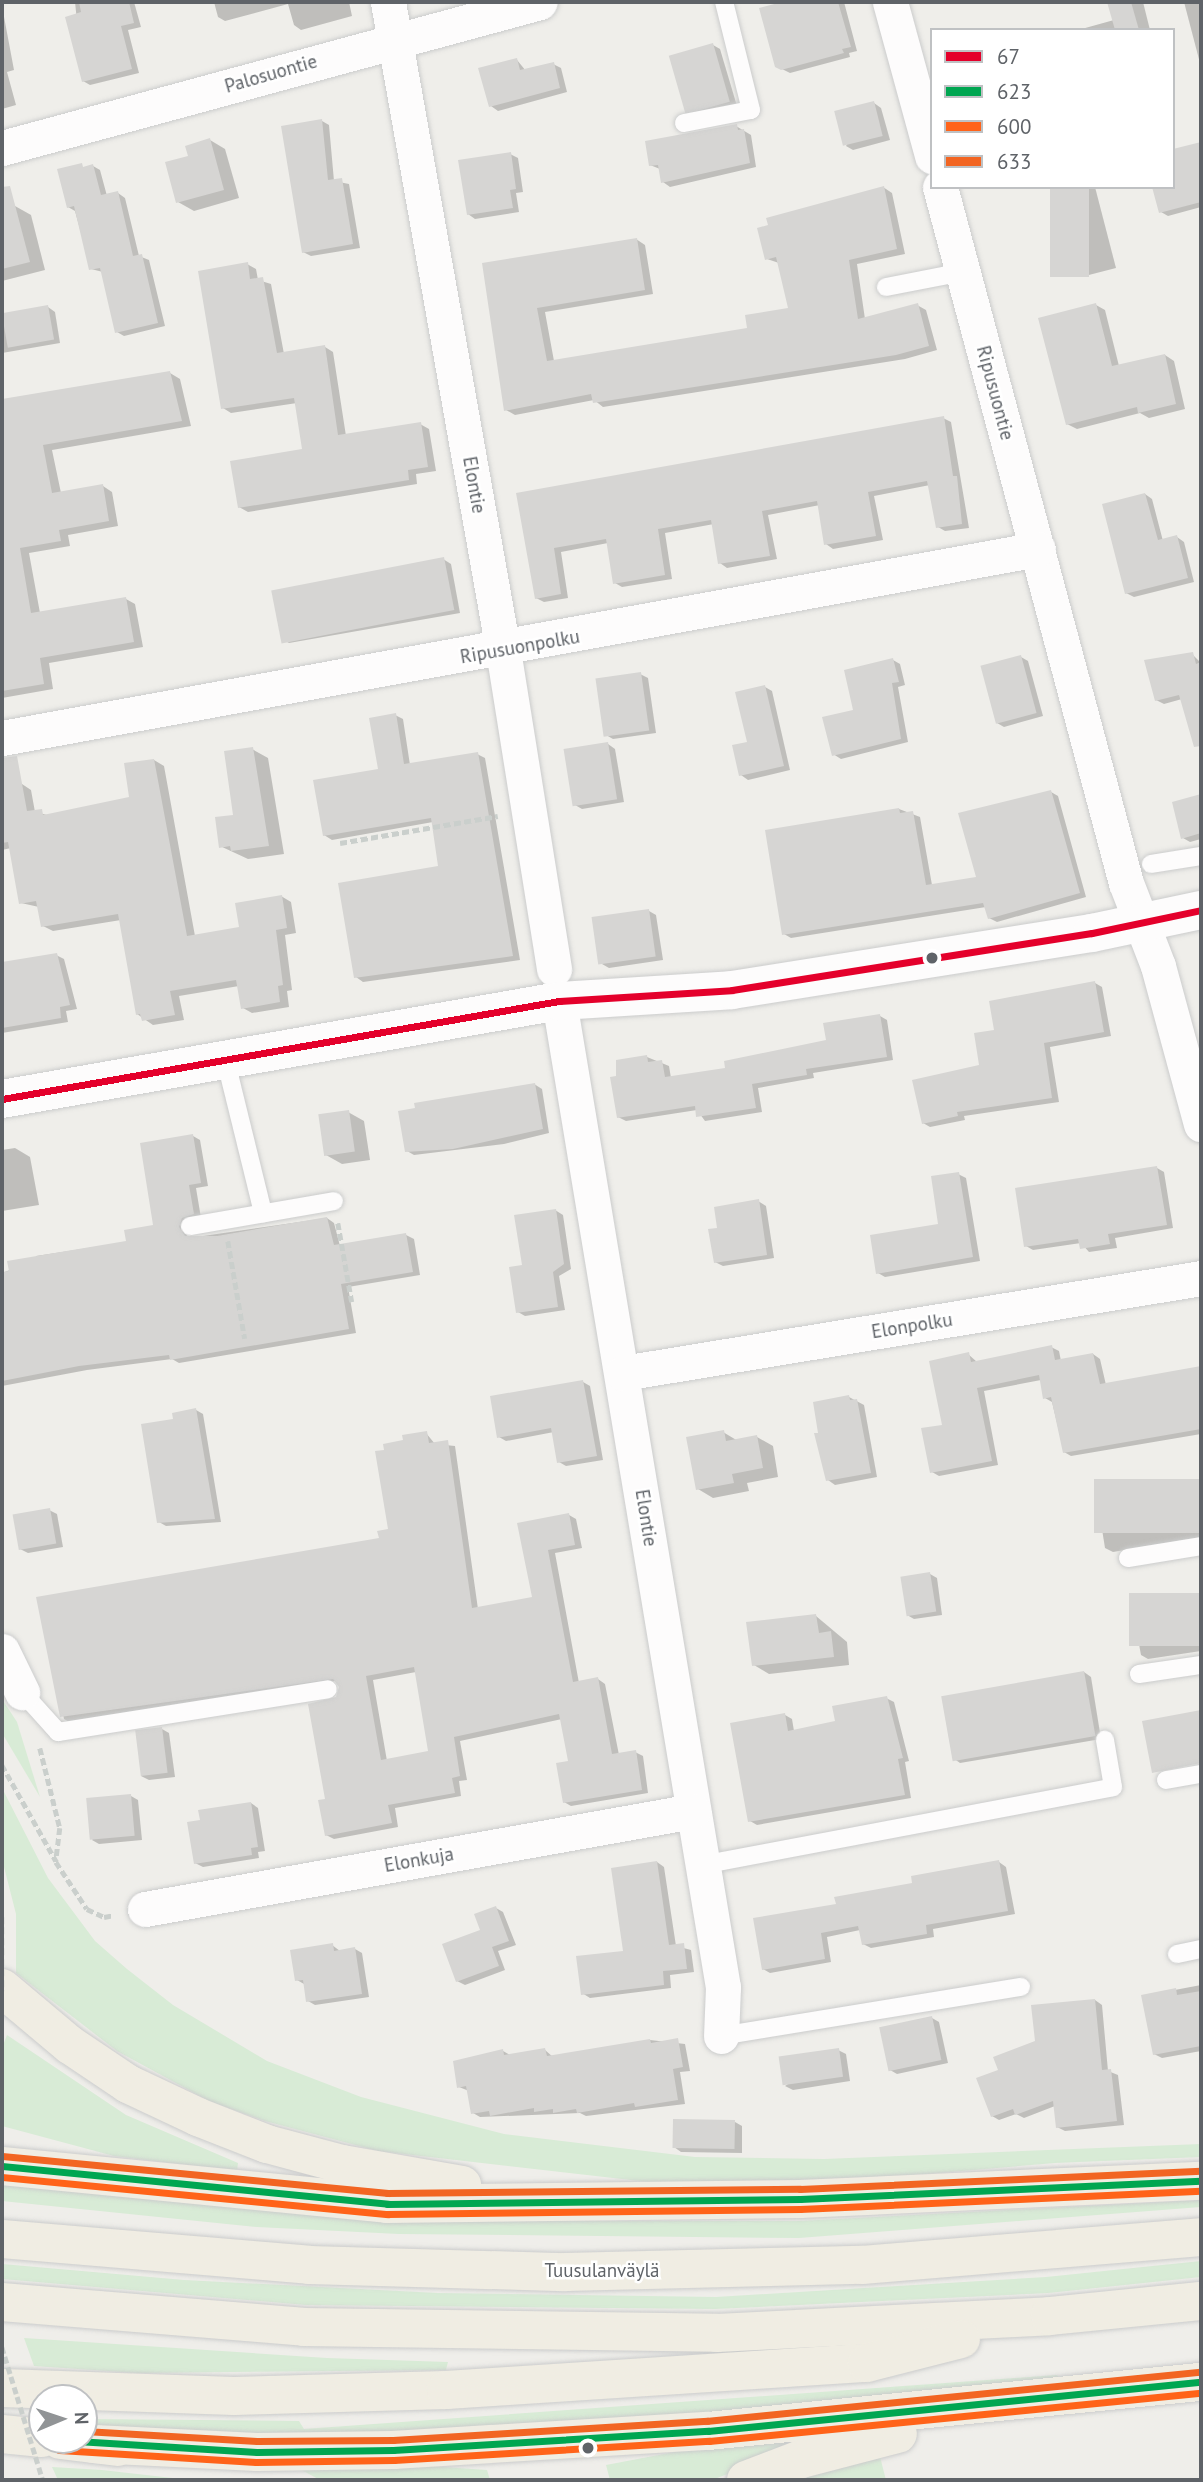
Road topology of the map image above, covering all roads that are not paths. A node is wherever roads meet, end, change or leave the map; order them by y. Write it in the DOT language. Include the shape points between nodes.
graph roads {
  1 [pos="388,2"];
  2 [pos="540,2"];
  3 [pos="724,2"];
  4 [pos="890,2"];
  5 [pos="398,39"];
  6 [pos="684,123"];
  7 [pos="2,148"];
  8 [pos="930,149"];
  9 [pos="941,189"];
  10 [pos="963,272"];
  11 [pos="886,287"];
  12 [pos="1038,549"];
  13 [pos="503,650"];
  14 [pos="2,738"];
  15 [pos="1201,856"];
  16 [pos="1151,864"];
  17 [pos="1201,910"];
  18 [pos="1141,923"];
  19 [pos="556,985"];
  20 [pos="225,1058"];
  21 [pos="2,1099"];
  22 [pos="1201,1124"];
  23 [pos="334,1201"];
  24 [pos="263,1213"];
  25 [pos="190,1226"];
  26 [pos="1201,1278"];
  27 [pos="622,1373"];
  28 [pos="1201,1546"];
  29 [pos="1128,1558"];
  30 [pos="2,1651"];
  31 [pos="1201,1665"];
  32 [pos="1139,1675"];
  33 [pos="328,1689"];
  34 [pos="22,1692"];
  35 [pos="1105,1740"];
  36 [pos="1201,1774"];
  37 [pos="1166,1780"];
  38 [pos="693,1811"];
  39 [pos="702,1865"];
  40 [pos="145,1909"];
  41 [pos="1201,1949"];
  42 [pos="1177,1954"];
  43 [pos="1021,1987"];
  44 [pos="2,1989"];
  45 [pos="721,2036"];
  46 [pos="2,2166"];
  47 [pos="1201,2181"];
  48 [pos="579,2201"];
  49 [pos="1201,2237"];
  50 [pos="2,2239"];
  51 [pos="1201,2301"];
  52 [pos="2,2302"];
  53 [pos="1051,2315"];
  54 [pos="1201,2382"];
  55 [pos="2,2388"];
  56 [pos="2,2434"];
  57 [pos="28,2437"];
  58 [pos="98,2443"];
  59 [pos="98,2445"];
  60 [pos="281,2480"];
  61 [pos="746,2480"];
  1 -- 5 [label="street, Elontie"];
  2 -- 5 [label="street, Palosuontie"];
  3 -- 6 [label="lane" via="751,110"];
  4 -- 8 [label="street"];
  5 -- 7 [label="street, Palosuontie"];
  5 -- 13 [label="street, Elontie"];
  9 -- 10 [label="street, Ripusuontie"];
  10 -- 11 [label="lane"];
  10 -- 12 [label="street, Ripusuontie"];
  12 -- 13 [label="street, Ripusuonpolku"];
  12 -- 18 [label="street, Ripusuontie" via="1126,883"];
  13 -- 14 [label="street, Ripusuonpolku"];
  13 -- 19 [label="street, Elontie"];
  15 -- 16 [label="lane"];
  17 -- 18 [label="street"];
  18 -- 19 [label="street" via="732,990"];
  18 -- 22 [label="street, Ripusuontie" via="1158,966"];
  19 -- 20 [label="street"];
  19 -- 27 [label="street, Elontie"];
  20 -- 21 [label="street"];
  20 -- 24 [label="lane"];
  23 -- 24 [label="lane"];
  24 -- 25 [label="lane"];
  26 -- 27 [label="street, Elonpolku"];
  27 -- 38 [label="street, Elontie"];
  28 -- 29 [label="lane"];
  30 -- 34 [label="street"];
  31 -- 32 [label="lane"];
  33 -- 34 [label="lane" via="58,1732"];
  35 -- 39 [label="lane" via="1113,1787"];
  36 -- 37 [label="lane"];
  38 -- 39 [label="street, Elontie"];
  38 -- 40 [label="street, Elonkuja"];
  39 -- 45 [label="street, Elontie" via="723,1987"];
  41 -- 42 [label="lane"];
  43 -- 45 [label="lane"];
  44 -- 48 [label="highway" via="70,2045 128,2084 267,2144 422,2179"];
  46 -- 48 [label="highway" via="387,2204"];
  47 -- 48 [label="highway" via="800,2199"];
  49 -- 50 [label="highway, Tuusulanväylä" via="862,2265 565,2272 309,2265"];
  51 -- 53 [label="highway"];
  52 -- 53 [label="highway" via="181,2319 438,2332 717,2333"];
  53 -- 55 [label="highway" via="867,2363 760,2371 446,2390 234,2396"];
  54 -- 58 [label="highway" via="729,2429 407,2449 257,2452"];
  54 -- 61 [label="highway" via="869,2440"];
  56 -- 57 [label="highway"];
  59 -- 60 [label="highway" via="199,2458"];
}
